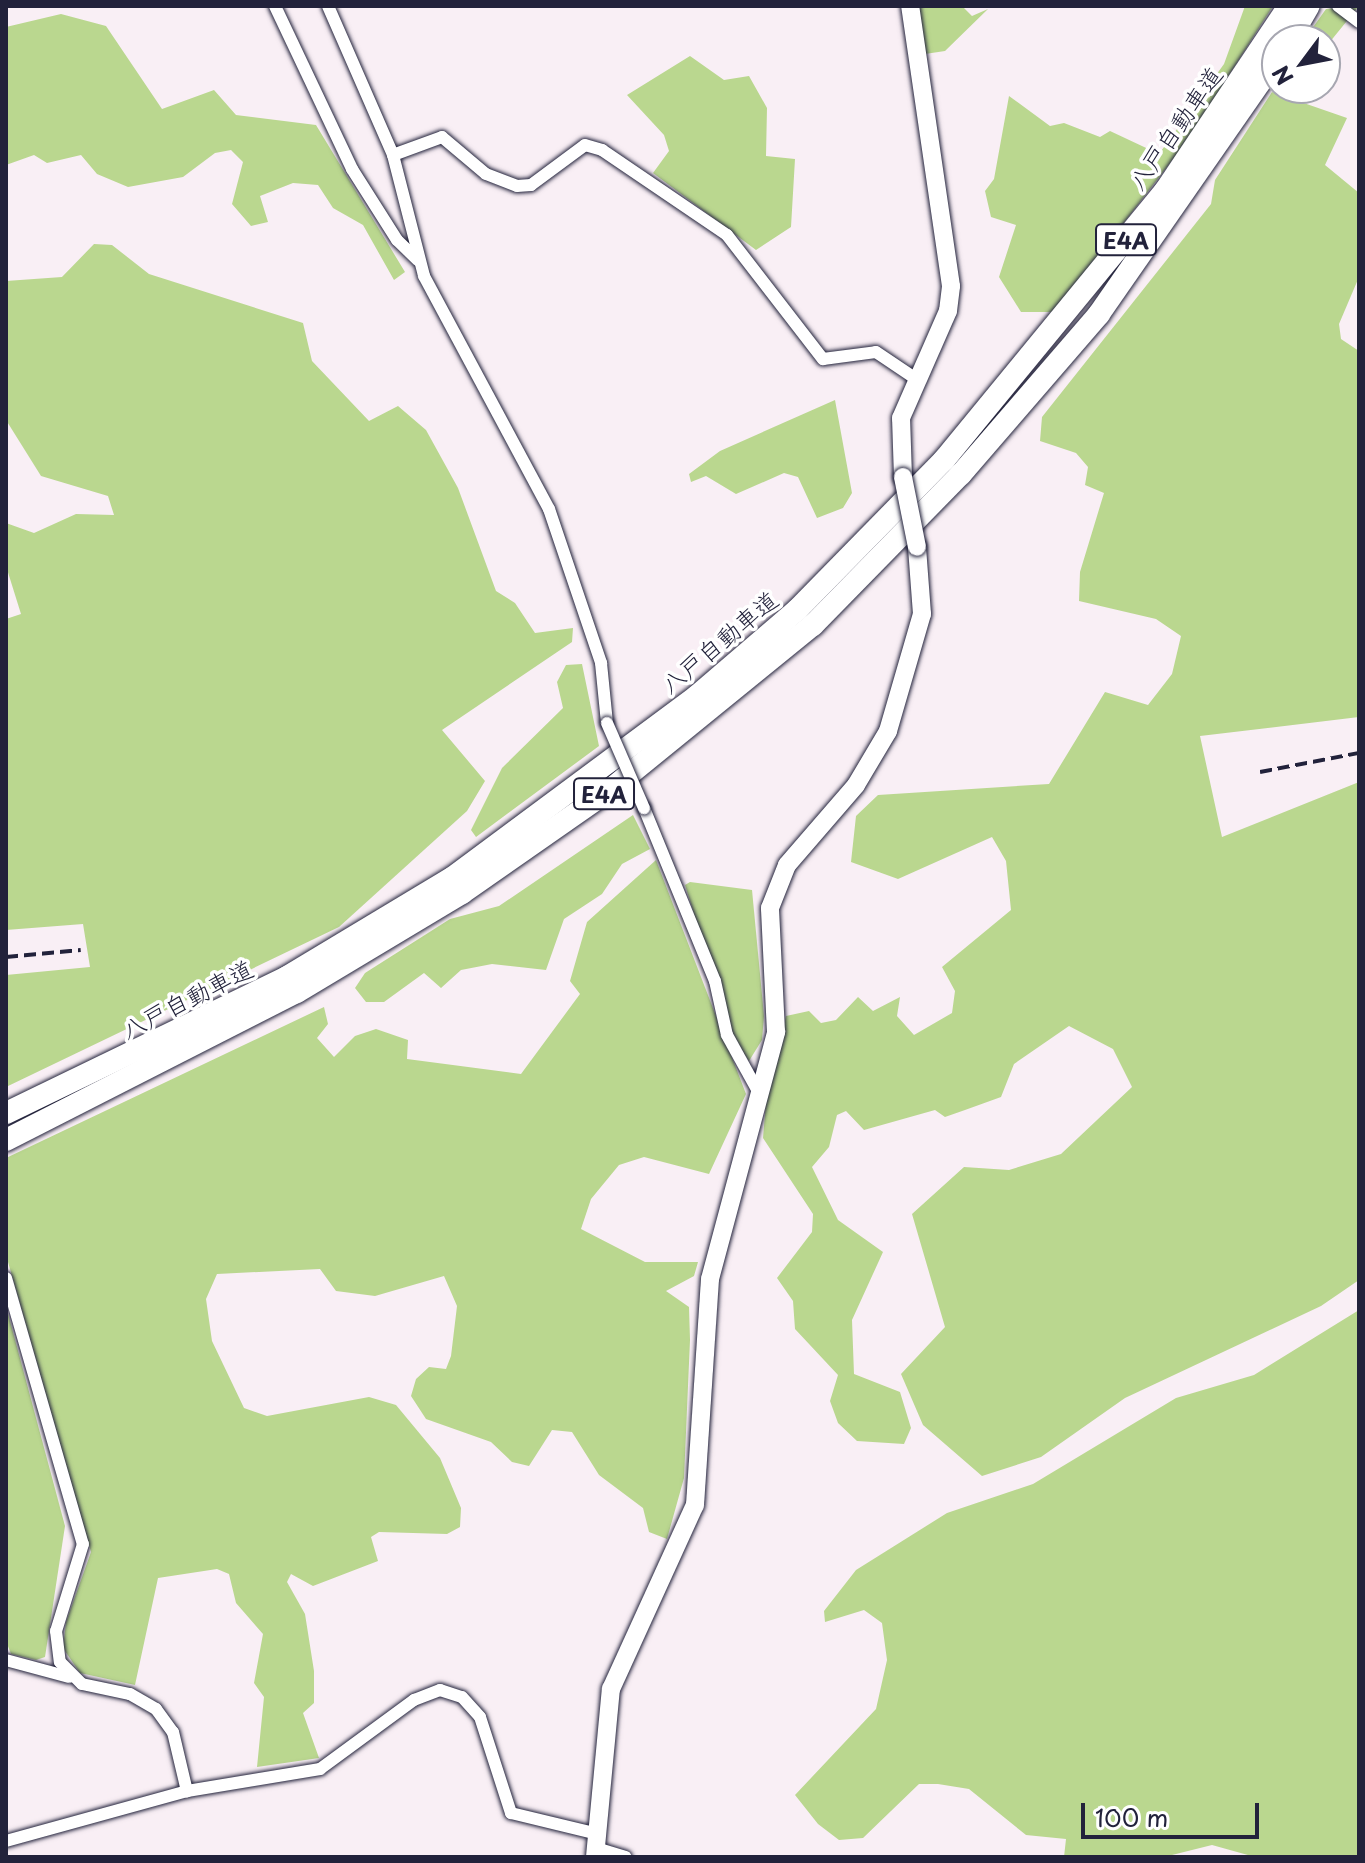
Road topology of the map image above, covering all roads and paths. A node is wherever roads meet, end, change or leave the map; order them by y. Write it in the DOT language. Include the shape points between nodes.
graph roads {
  1 [pos="275,6"];
  2 [pos="328,6"];
  3 [pos="910,6"];
  4 [pos="1289,6"];
  5 [pos="1309,6"];
  6 [pos="1338,6"];
  7 [pos="1359,22"];
  8 [pos="1298,24"];
  9 [pos="1261,81"];
  10 [pos="393,155"];
  11 [pos="418,260"];
  12 [pos="916,379"];
  13 [pos="759,1093"];
  14 [pos="6,1113"];
  15 [pos="6,1140"];
  16 [pos="6,1278"];
  17 [pos="6,1660"];
  18 [pos="69,1677"];
  19 [pos="187,1791"];
  20 [pos="6,1841"];
  21 [pos="596,1846"];
  22 [pos="626,1857"];
  1 -- 11 [label="street" via="352,169"];
  2 -- 10 [label="street"];
  3 -- 12 [label="street" via="951,286 948,311"];
  4 -- 14 [label="highway, 八戸自動車道 / E4A" via="1165,191 944,460 797,610 709,686 452,878 273,984"];
  5 -- 8 [label="highway"];
  6 -- 7 [label="street"];
  9 -- 15 [label="highway, 八戸自動車道 / E4A" via="1099,314 961,474 813,625 611,789 474,885 297,992"];
  10 -- 11 [label="street"];
  10 -- 12 [label="street" via="442,137 486,174 517,186 531,185 585,145 602,150 727,235 823,359 876,352"];
  11 -- 13 [label="street, bridge" via="500,426 541,489 601,663 607,723 715,981 727,1035"];
  12 -- 13 [label="street, bridge" via="901,418 903,477 917,547 922,614 877,757 803,843 775,891 768,934 776,1032"];
  13 -- 21 [label="street" via="710,1279 695,1505 676,1558 615,1673"];
  16 -- 18 [label="street" via="83,1544 56,1631"];
  17 -- 18 [label="street"];
  18 -- 19 [label="street" via="156,1709 173,1732"];
  19 -- 20 [label="street"];
  19 -- 21 [label="street" via="320,1769 414,1700 450,1691 480,1717 511,1813"];
  21 -- 22 [label="street"];
}
